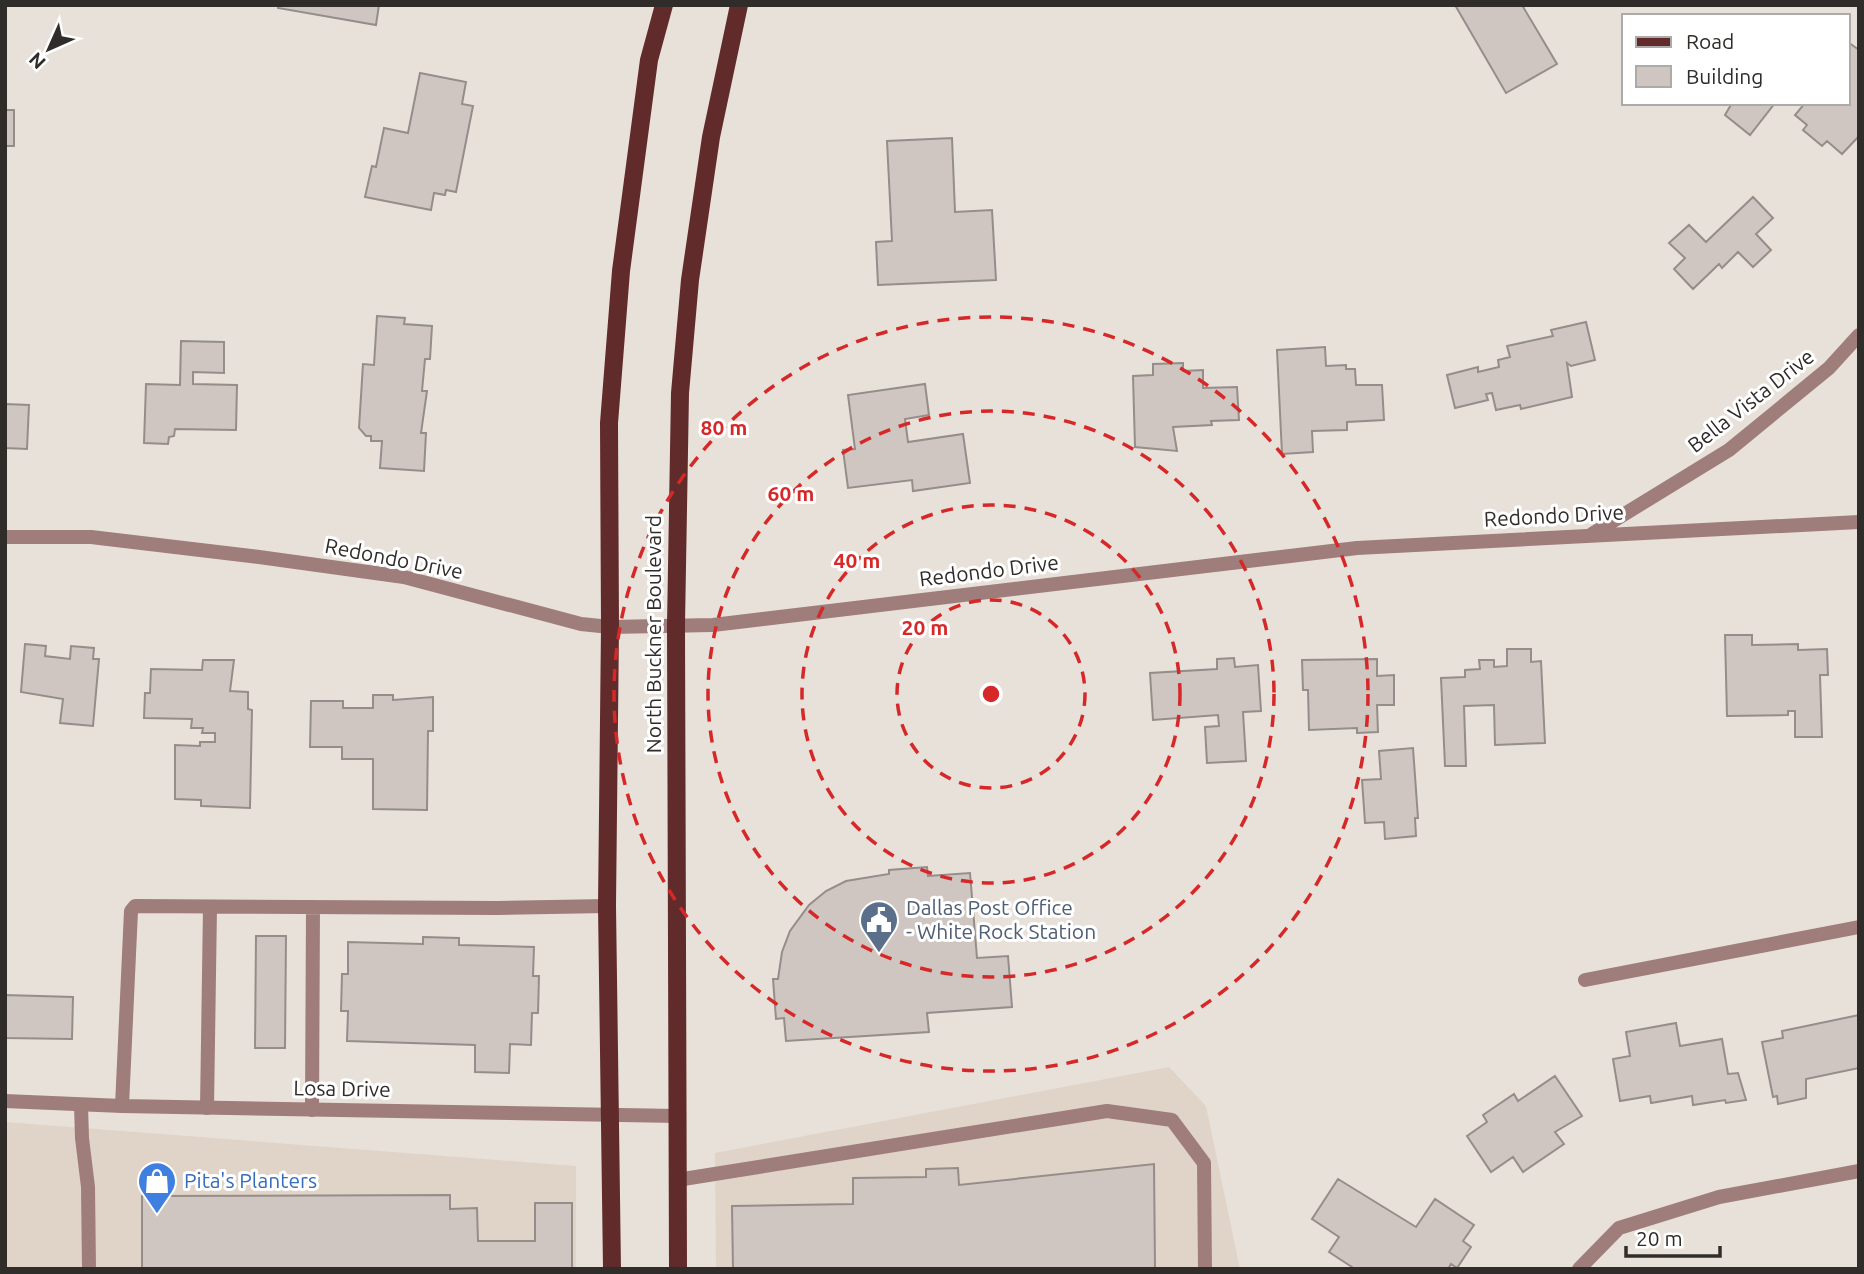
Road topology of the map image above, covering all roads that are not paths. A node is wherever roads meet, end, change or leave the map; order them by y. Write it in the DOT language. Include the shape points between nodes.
graph roads {
  1 [pos="664,5"];
  2 [pos="740,5"];
  3 [pos="1859,335"];
  4 [pos="1859,522"];
  5 [pos="1590,535"];
  6 [pos="5,537"];
  7 [pos="676,625"];
  8 [pos="610,627"];
  9 [pos="607,906"];
  10 [pos="210,907"];
  11 [pos="313,907"];
  12 [pos="1859,927"];
  13 [pos="1585,981"];
  14 [pos="5,1101"];
  15 [pos="81,1105"];
  16 [pos="122,1106"];
  17 [pos="208,1108"];
  18 [pos="312,1110"];
  19 [pos="609,1115"];
  20 [pos="677,1116"];
  21 [pos="1859,1171"];
  22 [pos="677,1180"];
  23 [pos="89,1269"];
  24 [pos="612,1269"];
  25 [pos="678,1269"];
  26 [pos="1205,1269"];
  27 [pos="1578,1269"];
  1 -- 8 [label="main road, North Buckner Boulevard" via="649,60 621,271 609,423"];
  2 -- 7 [label="main road, North Buckner Boulevard" via="711,137 690,280 680,393"];
  3 -- 5 [label="street, Bella Vista Drive" via="1829,368 1729,450"];
  4 -- 5 [label="street, Redondo Drive"];
  5 -- 7 [label="street, Redondo Drive" via="1356,548 713,625"];
  6 -- 8 [label="street, Redondo Drive" via="91,537 404,577 581,624"];
  7 -- 8 [label="street, Redondo Drive"];
  7 -- 20 [label="main road, North Buckner Boulevard"];
  8 -- 9 [label="main road, North Buckner Boulevard"];
  9 -- 11 [label="street"];
  9 -- 19 [label="main road, North Buckner Boulevard"];
  10 -- 11 [label="street"];
  10 -- 16 [label="street" via="135,906 131,911"];
  10 -- 17 [label="street"];
  11 -- 18 [label="street"];
  12 -- 13 [label="street"];
  14 -- 15 [label="street, Losa Drive"];
  15 -- 16 [label="street, Losa Drive"];
  15 -- 23 [label="street"];
  16 -- 17 [label="street, Losa Drive"];
  17 -- 18 [label="street, Losa Drive"];
  18 -- 19 [label="street, Losa Drive"];
  19 -- 20 [label="street, Losa Drive"];
  19 -- 24 [label="main road, North Buckner Boulevard"];
  20 -- 22 [label="main road, North Buckner Boulevard"];
  21 -- 27 [label="street" via="1719,1197 1619,1228"];
  22 -- 25 [label="main road, North Buckner Boulevard"];
  22 -- 26 [label="street" via="1107,1111 1172,1120 1204,1163"];
}
